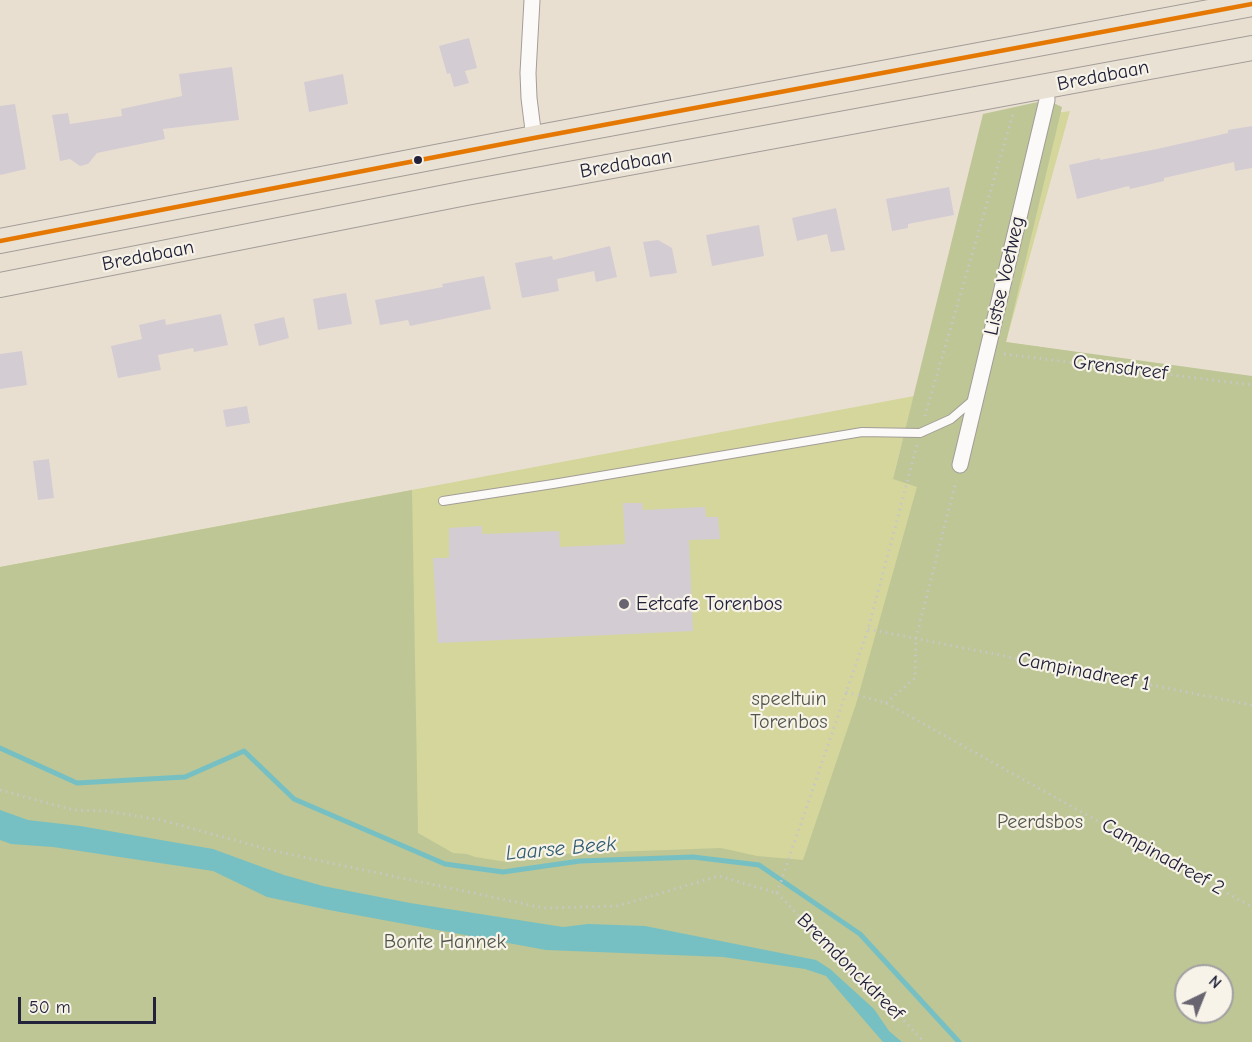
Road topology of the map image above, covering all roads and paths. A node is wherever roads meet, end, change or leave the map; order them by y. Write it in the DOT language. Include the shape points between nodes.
graph roads {
  1 [pos="532,0"];
  2 [pos="1252,4"];
  3 [pos="1252,48"];
  4 [pos="1046,87"];
  5 [pos="1019,92"];
  6 [pos="534,138"];
  7 [pos="0,241"];
  8 [pos="0,285"];
  9 [pos="987,352"];
  10 [pos="1252,385"];
  11 [pos="976,398"];
  12 [pos="920,433"];
  13 [pos="960,465"];
  14 [pos="442,501"];
  15 [pos="868,629"];
  16 [pos="916,638"];
  17 [pos="846,692"];
  18 [pos="886,703"];
  19 [pos="1252,705"];
  20 [pos="0,790"];
  21 [pos="777,892"];
  22 [pos="1252,907"];
  23 [pos="924,1042"];
  1 -- 6 [label="street" via="528,73"];
  2 -- 6 [label="main road"];
  3 -- 4 [label="main road, Bredabaan"];
  4 -- 5 [label="main road, Bredabaan"];
  4 -- 9 [label="street, Listse Voetweg" via="1047,100"];
  5 -- 8 [label="main road, Bredabaan" via="466,193"];
  5 -- 12 [label="path"];
  6 -- 7 [label="main road"];
  9 -- 10 [label="path, Grensdreef"];
  9 -- 11 [label="street, Listse Voetweg"];
  11 -- 12 [label="lane" via="951,419"];
  11 -- 13 [label="street, Listse Voetweg"];
  12 -- 14 [label="lane" via="861,432"];
  12 -- 15 [label="path"];
  13 -- 16 [label="path"];
  15 -- 16 [label="path, Campinadreef 1"];
  15 -- 17 [label="path"];
  16 -- 18 [label="path" via="915,678"];
  16 -- 19 [label="path, Campinadreef 1"];
  17 -- 18 [label="path, Campinadreef 2"];
  17 -- 21 [label="path"];
  18 -- 22 [label="path, Campinadreef 2"];
  20 -- 21 [label="path" via="73,810 161,820 274,851 544,908 617,906 719,876"];
  21 -- 23 [label="path, Bremdonckdreef"];
}
